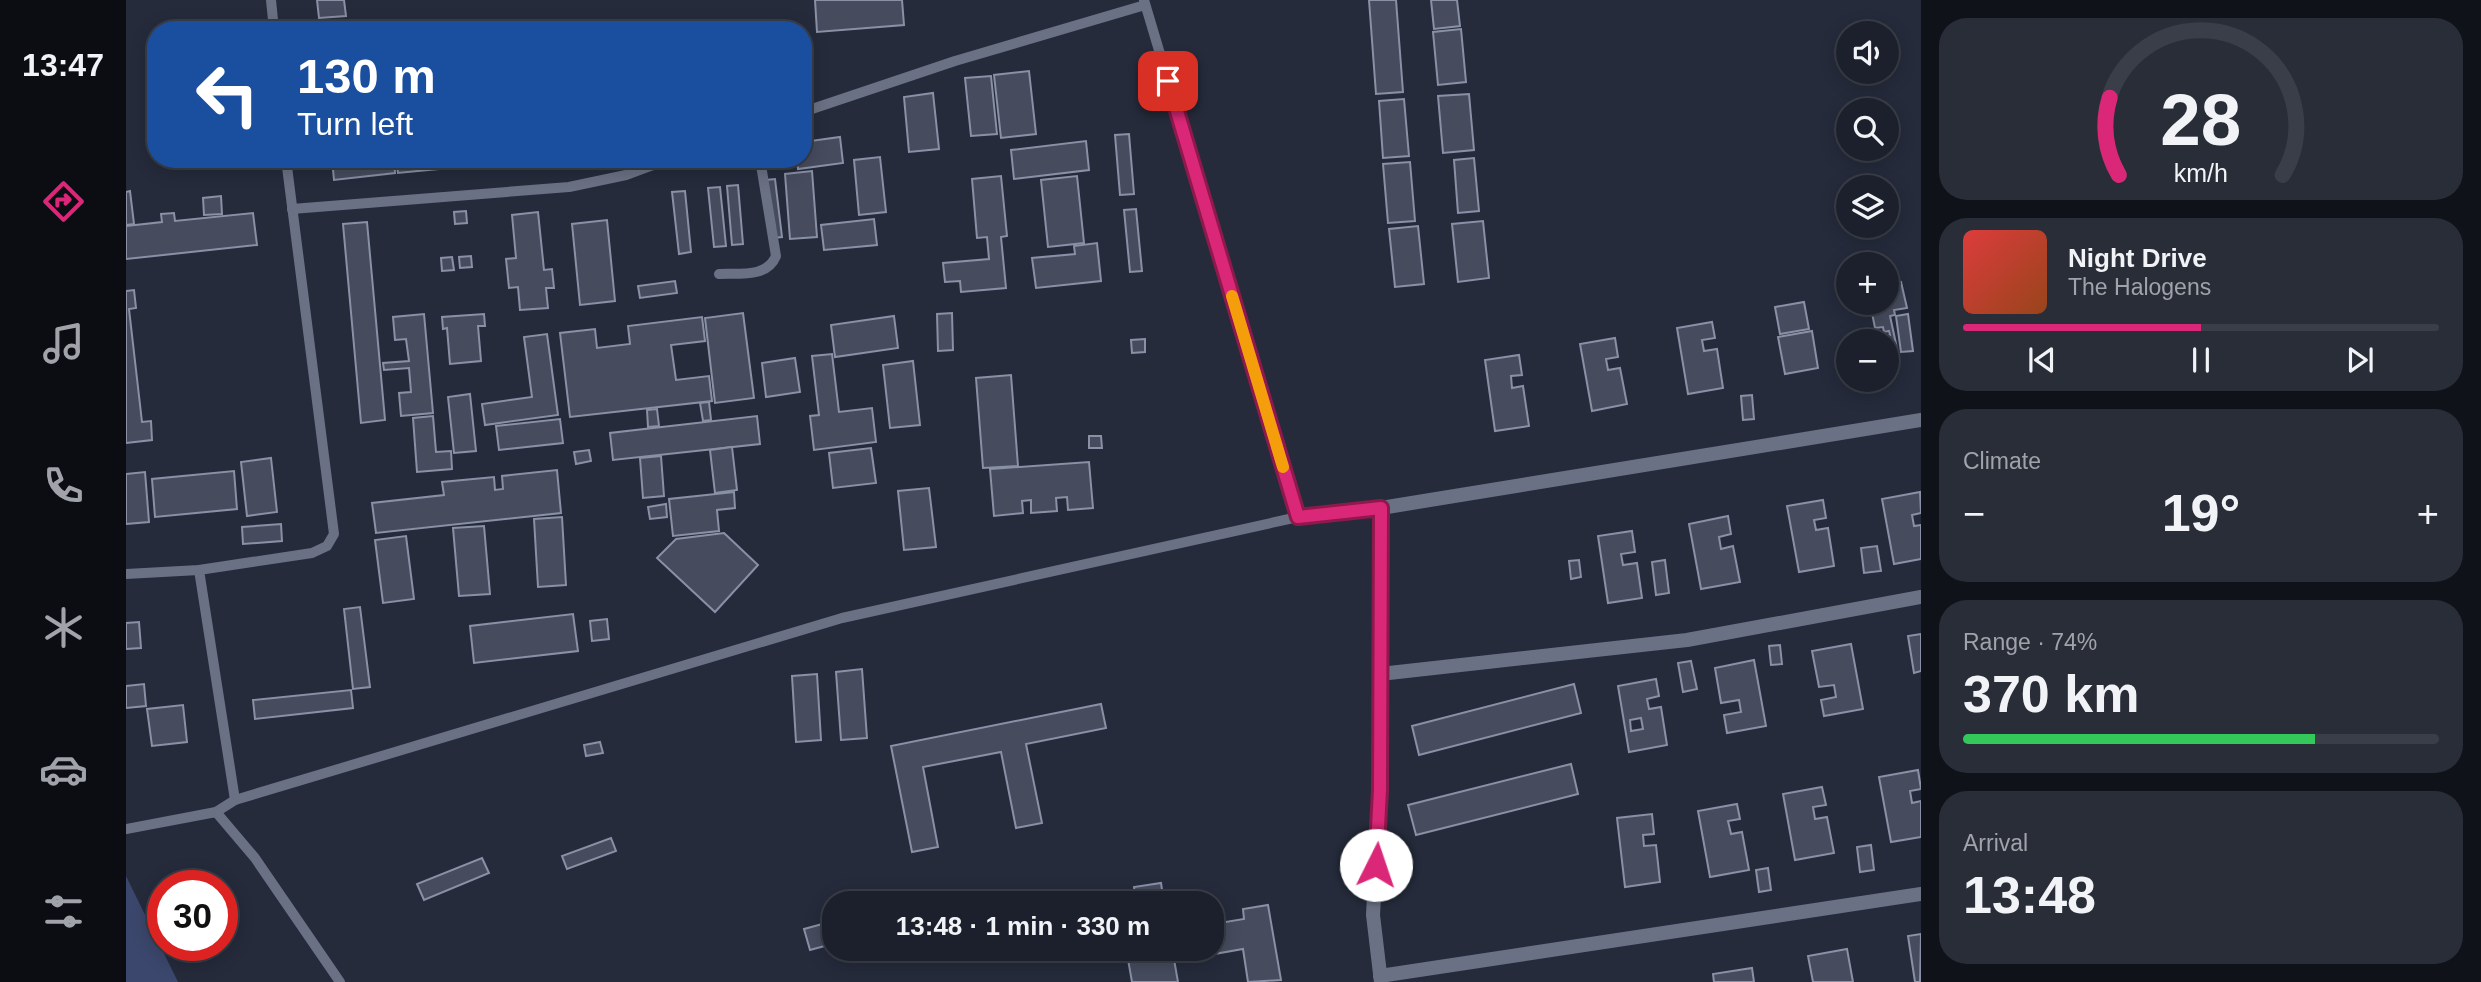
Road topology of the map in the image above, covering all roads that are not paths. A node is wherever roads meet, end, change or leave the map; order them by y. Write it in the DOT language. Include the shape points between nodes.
graph roads {
  1 [pos="271,0"];
  2 [pos="1145,2"];
  3 [pos="273,21"];
  4 [pos="812,110"];
  5 [pos="287,168"];
  6 [pos="645,168"];
  7 [pos="761,168"];
  8 [pos="292,209"];
  9 [pos="719,274"];
  10 [pos="1921,420"];
  11 [pos="1381,508"];
  12 [pos="1298,517"];
  13 [pos="199,570"];
  14 [pos="126,574"];
  15 [pos="1921,597"];
  16 [pos="1380,674"];
  17 [pos="235,800"];
  18 [pos="216,813"];
  19 [pos="126,829"];
  20 [pos="1921,894"];
  21 [pos="1380,979"];
  22 [pos="340,982"];
  1 -- 3 [label="lane"];
  2 -- 4 [label="lane"];
  2 -- 12 [label="lane"];
  5 -- 8 [label="lane"];
  6 -- 8 [label="lane" via="569,187"];
  7 -- 9 [label="lane" via="776,256 772,266 765,271"];
  8 -- 13 [label="lane" via="334,534 327,546 312,553"];
  10 -- 11 [label="street"];
  11 -- 12 [label="street"];
  11 -- 16 [label="street"];
  12 -- 17 [label="lane" via="842,618"];
  13 -- 14 [label="lane"];
  13 -- 17 [label="lane"];
  15 -- 16 [label="street" via="1687,640"];
  16 -- 21 [label="street" via="1373,915"];
  17 -- 18 [label="lane"];
  18 -- 19 [label="lane"];
  18 -- 22 [label="lane" via="255,859"];
  20 -- 21 [label="street"];
}
